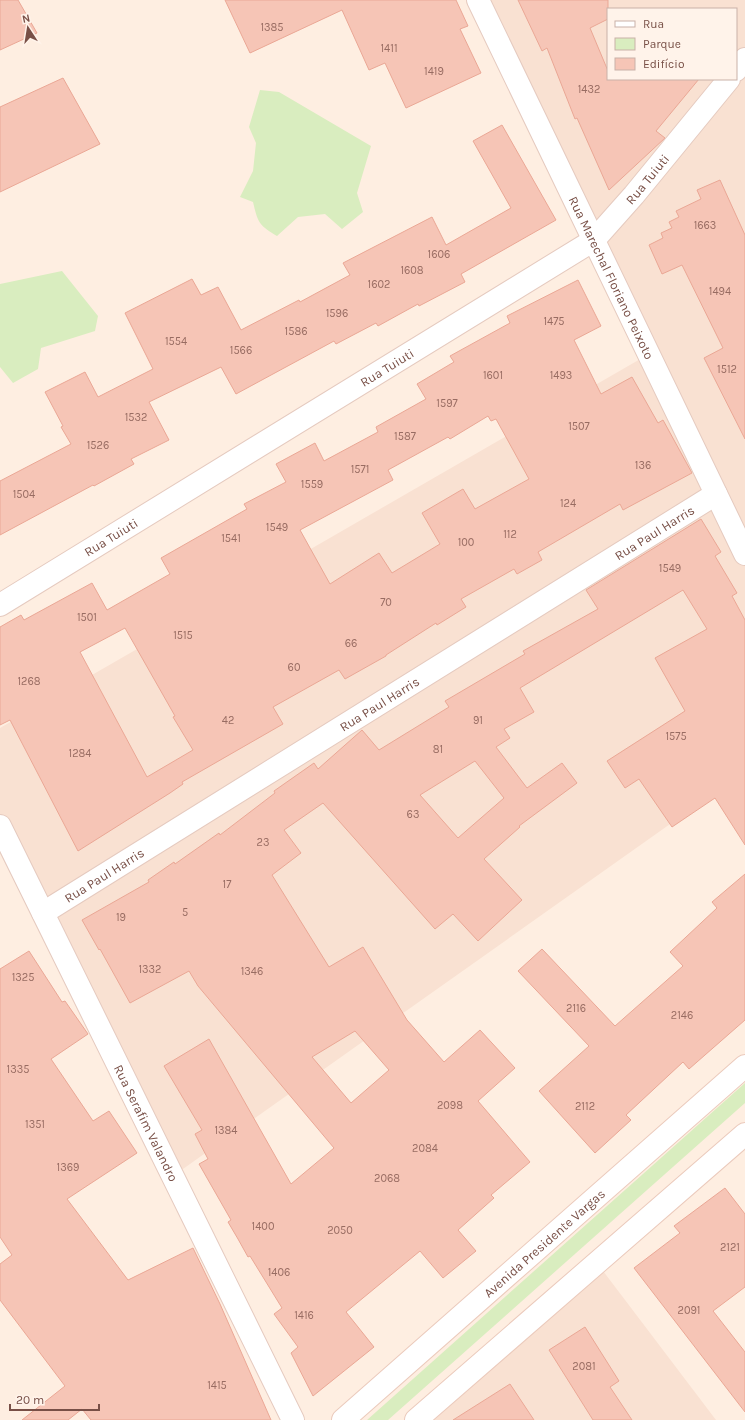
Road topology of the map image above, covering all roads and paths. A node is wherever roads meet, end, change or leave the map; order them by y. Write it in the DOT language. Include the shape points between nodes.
graph roads {
  1 [pos="478,0"];
  2 [pos="745,60"];
  3 [pos="737,69"];
  4 [pos="728,80"];
  5 [pos="594,240"];
  6 [pos="716,494"];
  7 [pos="745,554"];
  8 [pos="0,605"];
  9 [pos="0,826"];
  10 [pos="43,913"];
  11 [pos="745,1066"];
  12 [pos="745,1134"];
  13 [pos="293,1420"];
  14 [pos="343,1420"];
  15 [pos="416,1420"];
  1 -- 5 [label="street, Rua Marechal Floriano Peixoto"];
  2 -- 3 [label="street"];
  4 -- 5 [label="street, Rua Tuiuti"];
  5 -- 6 [label="street, Rua Marechal Floriano Peixoto"];
  5 -- 8 [label="street, Rua Tuiuti"];
  6 -- 7 [label="street, Rua Marechal Floriano Peixoto"];
  6 -- 10 [label="street, Rua Paul Harris"];
  9 -- 10 [label="street, Rua Serafim Valandro"];
  10 -- 13 [label="street, Rua Serafim Valandro"];
  11 -- 14 [label="street, Avenida Presidente Vargas"];
  12 -- 15 [label="street"];
}
